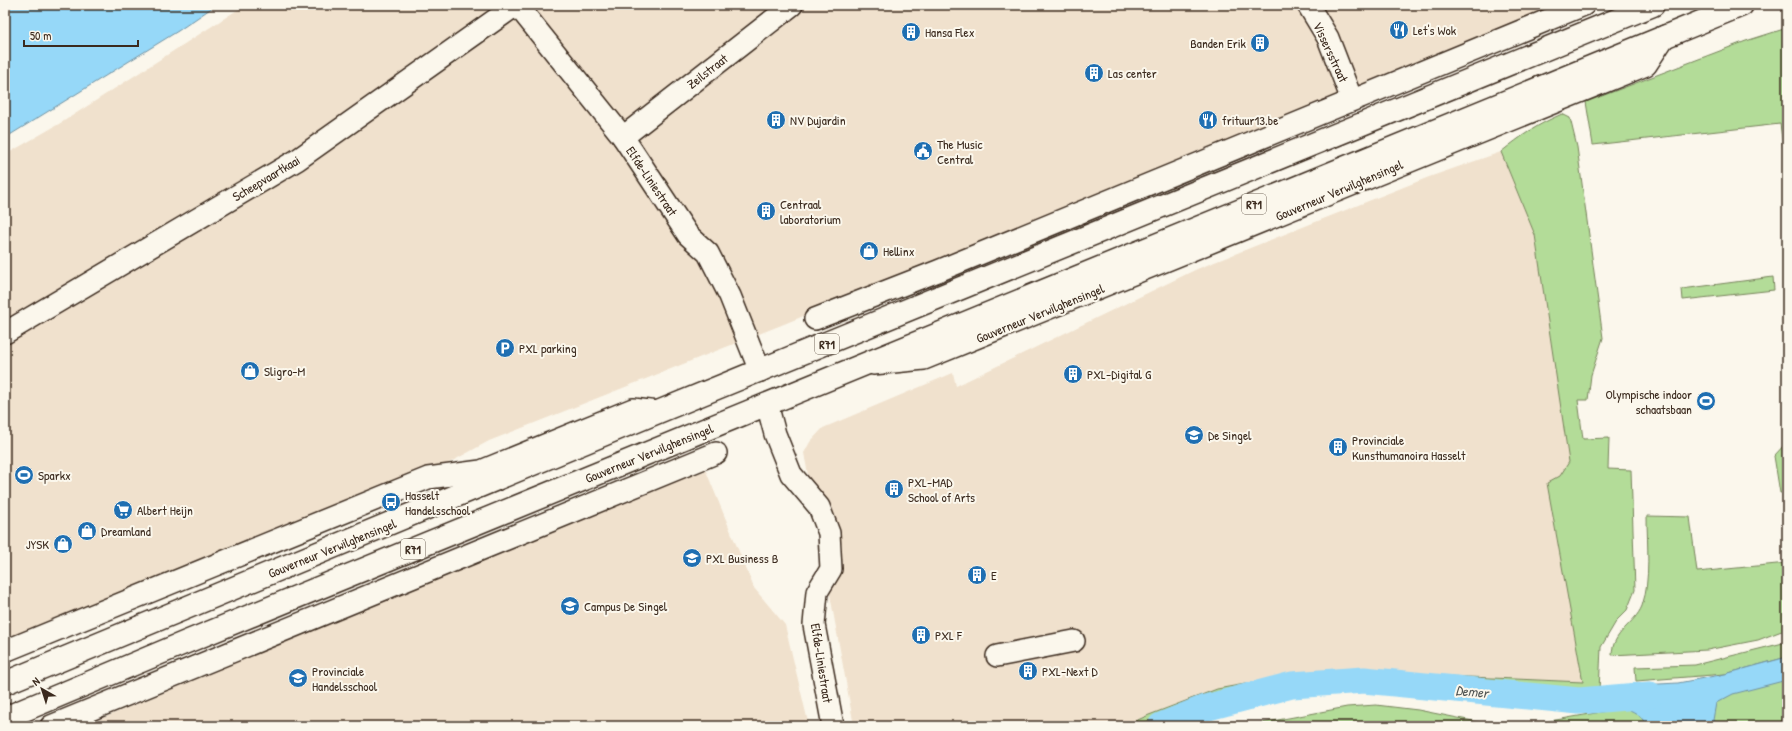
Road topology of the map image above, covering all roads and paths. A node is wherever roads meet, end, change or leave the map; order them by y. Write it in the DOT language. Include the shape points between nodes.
graph roads {
  1 [pos="517,5"];
  2 [pos="792,5"];
  3 [pos="1308,5"];
  4 [pos="1584,5"];
  5 [pos="1653,5"];
  6 [pos="1742,5"];
  7 [pos="1352,100"];
  8 [pos="622,137"];
  9 [pos="938,271"];
  10 [pos="894,317"];
  11 [pos="815,319"];
  12 [pos="5,333"];
  13 [pos="760,371"];
  14 [pos="767,404"];
  15 [pos="658,412"];
  16 [pos="716,453"];
  17 [pos="413,549"];
  18 [pos="396,584"];
  19 [pos="1074,641"];
  20 [pos="5,651"];
  21 [pos="998,656"];
  22 [pos="5,683"];
  23 [pos="5,718"];
  24 [pos="51,726"];
  25 [pos="832,726"];
  1 -- 8 [label="street, Elfde-Liniestraat"];
  1 -- 12 [label="street, Scheepvaartkaai" via="297,160"];
  2 -- 8 [label="street, Zeilstraat"];
  3 -- 7 [label="street, Vissersstraat" via="1328,38"];
  4 -- 7 [label="street, Gouverneur Verwilghensingel"];
  5 -- 10 [label="highway, Gouverneur Verwilghensingel / R71"];
  6 -- 14 [label="highway, Gouverneur Verwilghensingel / R71"];
  7 -- 9 [label="street, Gouverneur Verwilghensingel"];
  8 -- 13 [label="street, Elfde-Liniestraat" via="688,235 708,254 730,296"];
  9 -- 10 [label="street, Gouverneur Verwilghensingel"];
  9 -- 11 [label="street, Gouverneur Verwilghensingel"];
  10 -- 13 [label="highway, Gouverneur Verwilghensingel / R71"];
  13 -- 14 [label="highway"];
  13 -- 15 [label="highway, Gouverneur Verwilghensingel / R71"];
  14 -- 17 [label="highway, Gouverneur Verwilghensingel / R71"];
  14 -- 25 [label="street, Elfde-Liniestraat" via="775,434 791,474 819,507 829,533 831,569 817,592 814,625"];
  15 -- 20 [label="street, Gouverneur Verwilghensingel" via="633,409 481,471 428,478"];
  15 -- 22 [label="highway, Gouverneur Verwilghensingel / R71"];
  16 -- 18 [label="street, Gouverneur Verwilghensingel"];
  17 -- 18 [label="street"];
  17 -- 23 [label="highway, Gouverneur Verwilghensingel / R71"];
  18 -- 24 [label="street, Gouverneur Verwilghensingel"];
  19 -- 21 [label="street"];
}
